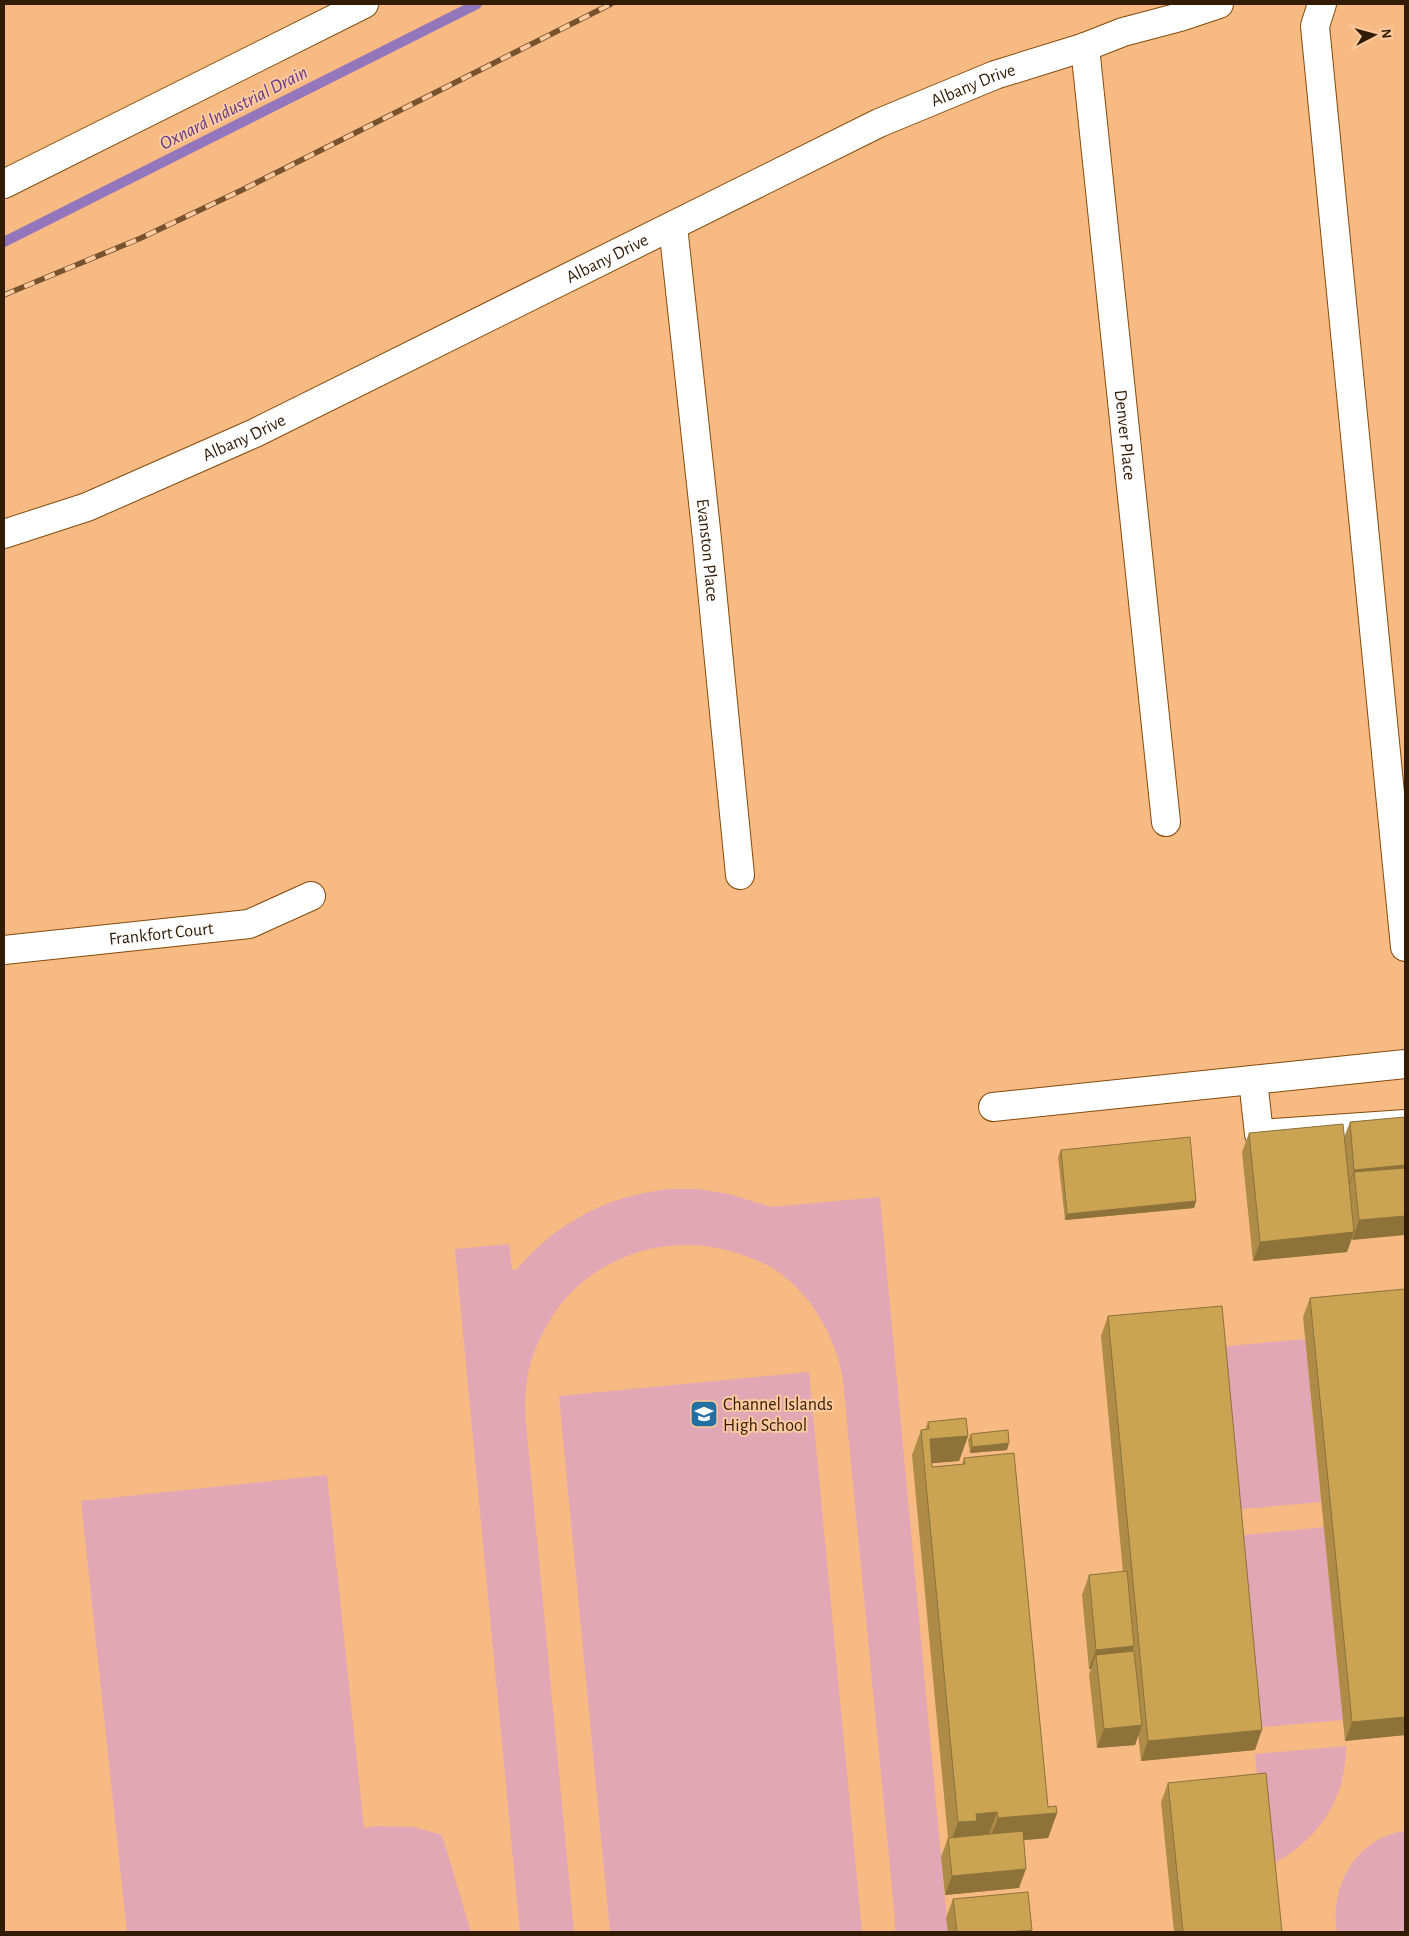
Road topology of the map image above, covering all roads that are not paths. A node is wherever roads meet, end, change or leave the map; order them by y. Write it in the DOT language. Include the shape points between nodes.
graph roads {
  1 [pos="364,4"];
  2 [pos="1219,4"];
  3 [pos="1322,4"];
  4 [pos="1085,47"];
  5 [pos="4,184"];
  6 [pos="673,226"];
  7 [pos="4,534"];
  8 [pos="1166,822"];
  9 [pos="740,875"];
  10 [pos="311,896"];
  11 [pos="1405,947"];
  12 [pos="4,950"];
  13 [pos="1405,1064"];
  14 [pos="1254,1080"];
  15 [pos="993,1107"];
  16 [pos="1405,1124"];
  1 -- 5 [label="street"];
  2 -- 4 [label="street, Albany Drive" via="1123,32"];
  3 -- 11 [label="street" via="1315,26"];
  4 -- 6 [label="street, Albany Drive" via="995,75 879,123"];
  4 -- 8 [label="street, Denver Place"];
  6 -- 7 [label="street, Albany Drive" via="255,433 87,507"];
  6 -- 9 [label="street, Evanston Place"];
  10 -- 12 [label="street, Frankfort Court" via="249,924"];
  13 -- 14 [label="street"];
  14 -- 15 [label="street"];
  14 -- 16 [label="street" via="1259,1134"];
}
